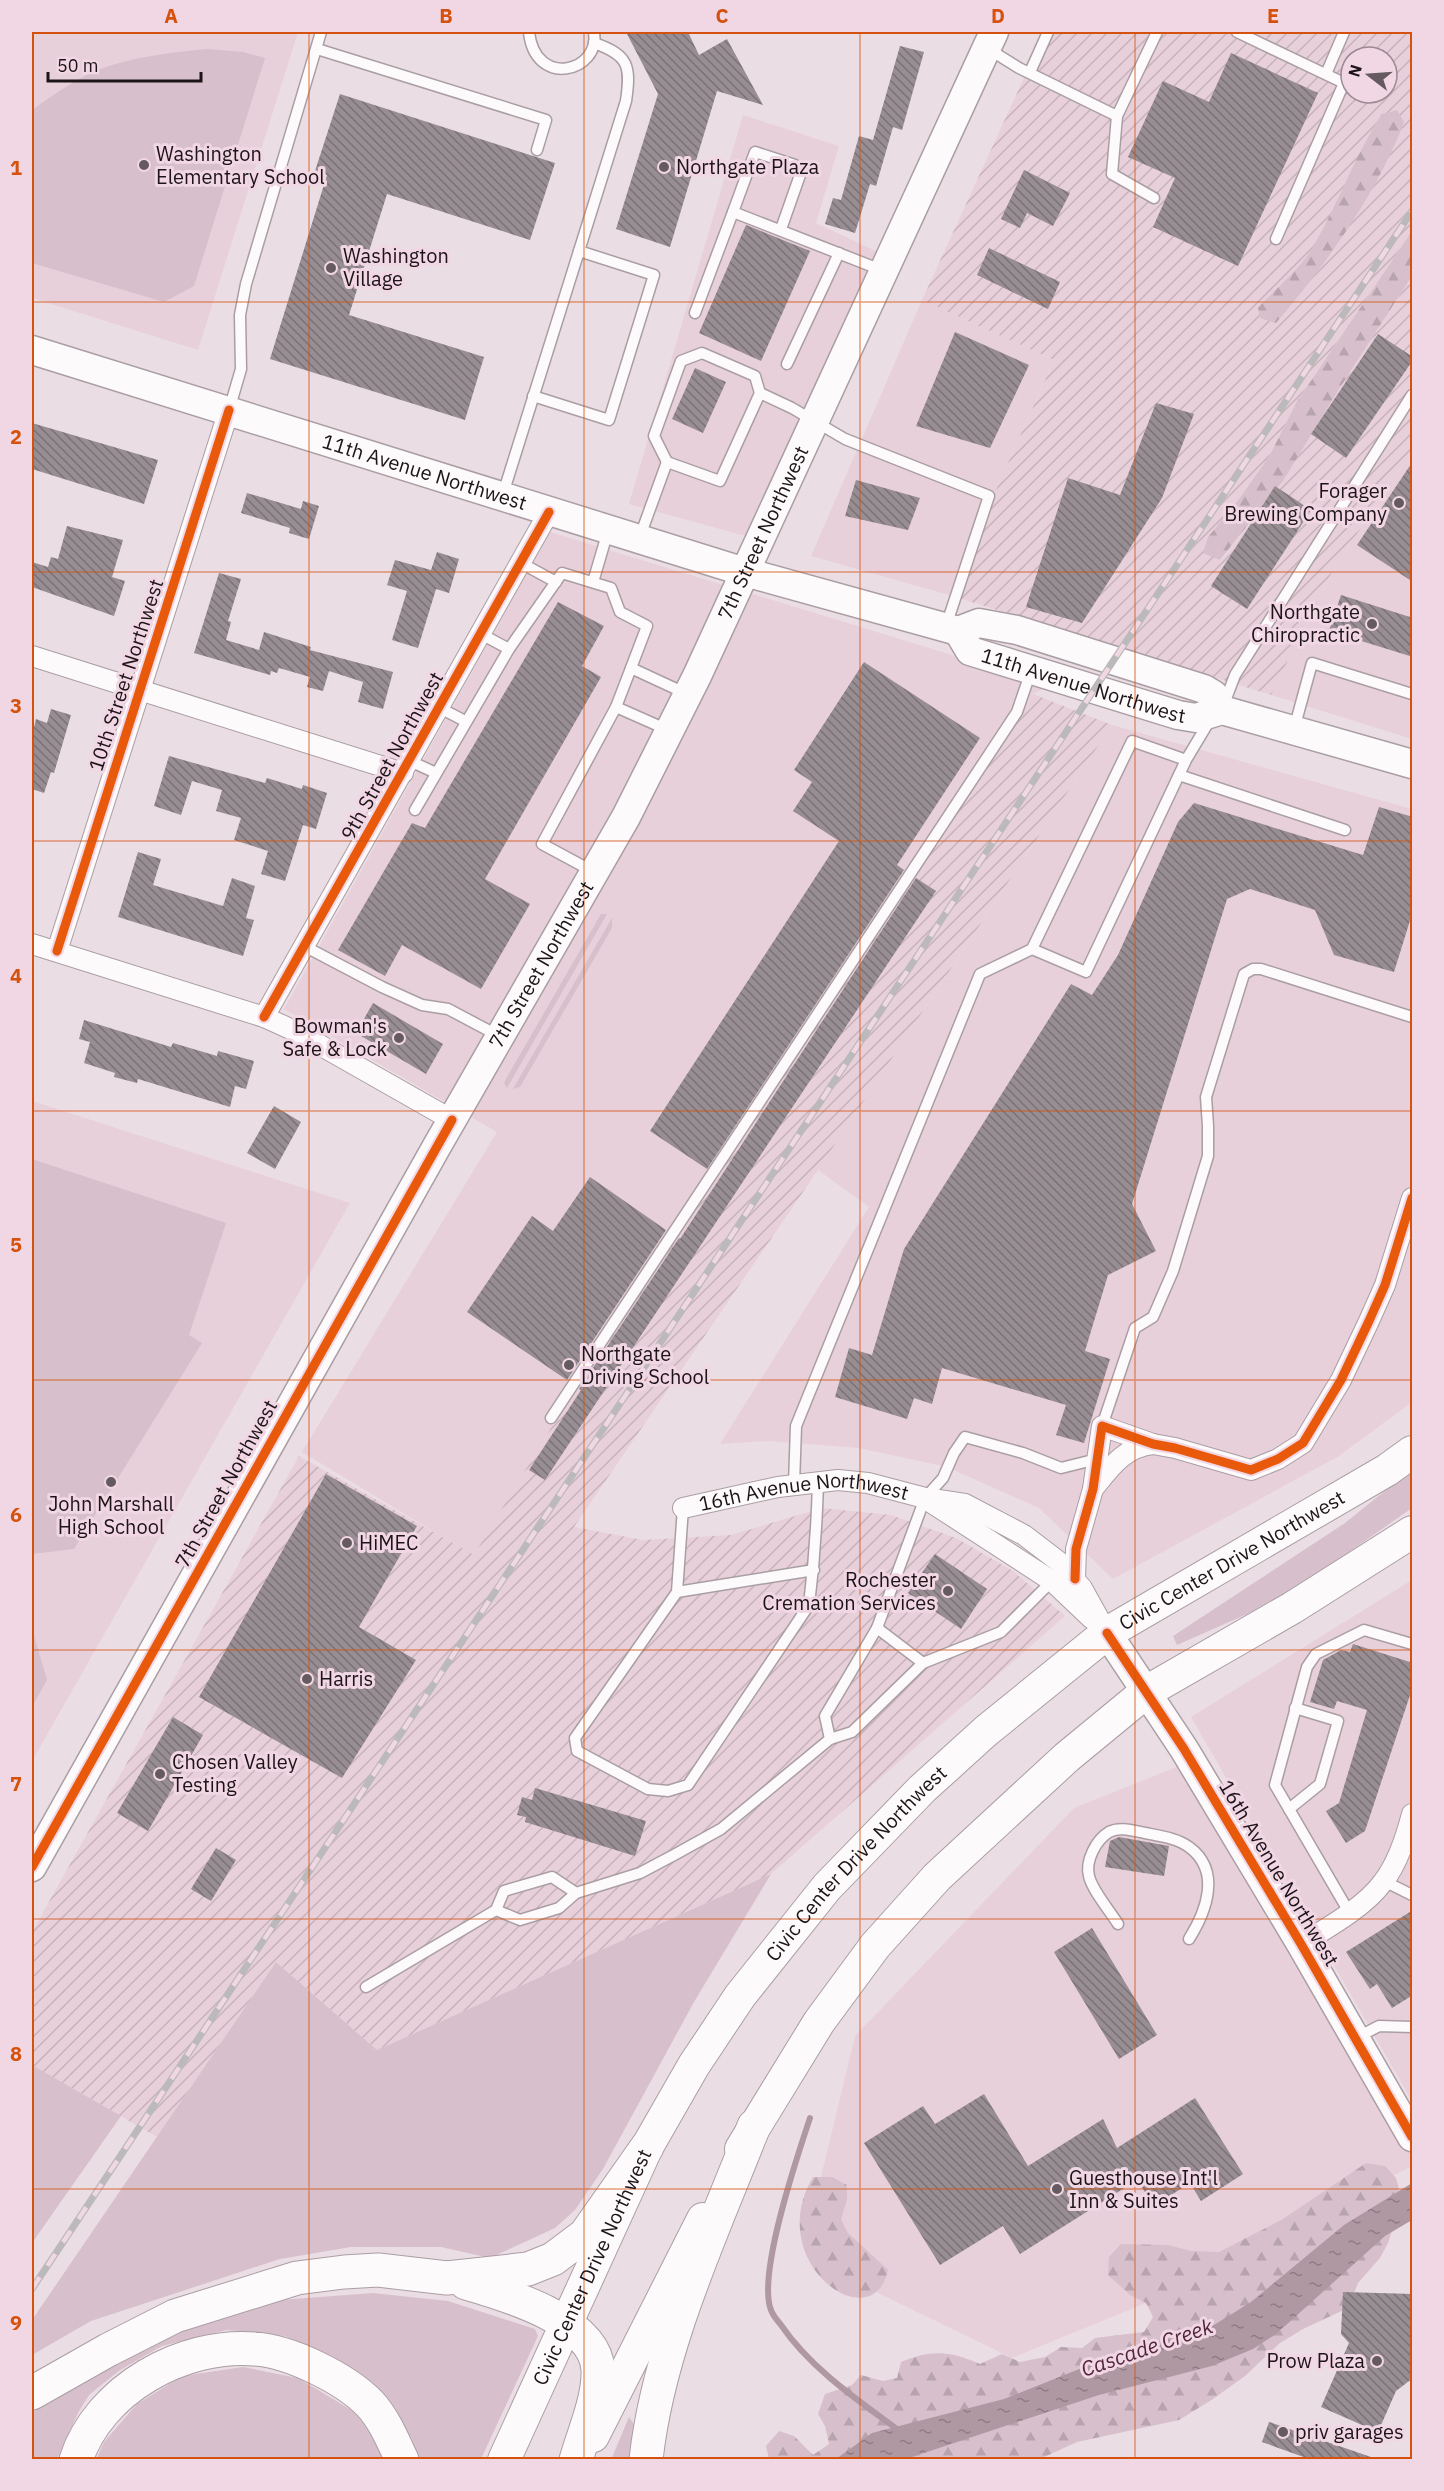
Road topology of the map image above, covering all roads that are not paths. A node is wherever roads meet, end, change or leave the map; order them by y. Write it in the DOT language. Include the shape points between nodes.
graph roads {
  1 [pos="321,32"];
  2 [pos="529,32"];
  3 [pos="1048,32"];
  4 [pos="1157,32"];
  5 [pos="1237,32"];
  6 [pos="1344,32"];
  7 [pos="1255,35"];
  8 [pos="594,37"];
  9 [pos="990,40"];
  10 [pos="317,49"];
  11 [pos="1030,72"];
  12 [pos="1326,74"];
  13 [pos="1117,116"];
  14 [pos="537,150"];
  15 [pos="1154,198"];
  16 [pos="733,212"];
  17 [pos="781,229"];
  18 [pos="1276,239"];
  19 [pos="579,251"];
  20 [pos="839,253"];
  21 [pos="884,271"];
  22 [pos="695,313"];
  23 [pos="32,350"];
  24 [pos="788,364"];
  25 [pos="760,393"];
  26 [pos="1413,395"];
  27 [pos="533,396"];
  28 [pos="229,410"];
  29 [pos="815,422"];
  30 [pos="667,462"];
  31 [pos="502,497"];
  32 [pos="549,512"];
  33 [pos="609,530"];
  34 [pos="639,539"];
  35 [pos="521,563"];
  36 [pos="745,572"];
  37 [pos="556,582"];
  38 [pos="593,582"];
  39 [pos="952,629"];
  40 [pos="481,634"];
  41 [pos="509,649"];
  42 [pos="32,656"];
  43 [pos="631,668"];
  44 [pos="1031,671"];
  45 [pos="140,690"];
  46 [pos="1413,694"];
  47 [pos="687,695"];
  48 [pos="616,707"];
  49 [pos="440,708"];
  50 [pos="1218,711"];
  51 [pos="465,721"];
  52 [pos="1294,730"];
  53 [pos="669,731"];
  54 [pos="1186,760"];
  55 [pos="1413,764"];
  56 [pos="407,767"];
  57 [pos="436,773"];
  58 [pos="1179,775"];
  59 [pos="415,810"];
  60 [pos="1345,830"];
  61 [pos="594,872"];
  62 [pos="32,944"];
  63 [pos="304,946"];
  64 [pos="1032,949"];
  65 [pos="57,951"];
  66 [pos="264,1017"];
  67 [pos="1413,1017"];
  68 [pos="500,1036"];
  69 [pos="452,1120"];
  70 [pos="1413,1198"];
  71 [pos="551,1418"];
  72 [pos="1102,1426"];
  73 [pos="1153,1444"];
  74 [pos="1413,1452"];
  75 [pos="1097,1459"];
  76 [pos="818,1481"];
  77 [pos="794,1484"];
  78 [pos="1093,1489"];
  79 [pos="925,1498"];
  80 [pos="683,1508"];
  81 [pos="1413,1532"];
  82 [pos="814,1570"];
  83 [pos="1075,1579"];
  84 [pos="1053,1581"];
  85 [pos="676,1592"];
  86 [pos="877,1628"];
  87 [pos="1107,1633"];
  88 [pos="1413,1644"];
  89 [pos="923,1663"];
  90 [pos="1146,1692"];
  91 [pos="1295,1708"];
  92 [pos="830,1739"];
  93 [pos="1289,1809"];
  94 [pos="1413,1814"];
  95 [pos="1410,1835"];
  96 [pos="32,1867"];
  97 [pos="1384,1881"];
  98 [pos="576,1893"];
  99 [pos="1413,1895"];
  100 [pos="496,1910"];
  101 [pos="1349,1912"];
  102 [pos="1118,1924"];
  103 [pos="1189,1939"];
  104 [pos="1301,1944"];
  105 [pos="366,1987"];
  106 [pos="1413,2027"];
  107 [pos="1356,2038"];
  108 [pos="754,2126"];
  109 [pos="1411,2135"];
  110 [pos="647,2147"];
  111 [pos="447,2278"];
  112 [pos="567,2324"];
  113 [pos="32,2393"];
  114 [pos="76,2460"];
  115 [pos="402,2460"];
  116 [pos="504,2460"];
  117 [pos="579,2460"];
  118 [pos="646,2460"];
  1 -- 10 [label="lane"];
  2 -- 8 [label="lane" via="536,56 561,69 578,65 590,54"];
  3 -- 11 [label="lane"];
  4 -- 13 [label="lane"];
  5 -- 7 [label="lane"];
  6 -- 12 [label="lane"];
  7 -- 12 [label="lane"];
  8 -- 19 [label="lane" via="625,60 629,77 626,101"];
  9 -- 11 [label="lane"];
  9 -- 21 [label="main road, 7th Street Northwest"];
  10 -- 14 [label="lane" via="546,120"];
  10 -- 28 [label="lane" via="246,284 240,315 241,369"];
  11 -- 13 [label="lane"];
  12 -- 18 [label="lane" via="1344,82"];
  13 -- 15 [label="lane" via="1112,174"];
  16 -- 17 [label="lane"];
  16 -- 17 [label="lane" via="755,152 795,165 800,175"];
  16 -- 22 [label="lane"];
  17 -- 20 [label="lane"];
  19 -- 27 [label="lane"];
  19 -- 27 [label="lane" via="654,274 609,420"];
  20 -- 21 [label="lane"];
  20 -- 24 [label="lane"];
  21 -- 29 [label="main road, 7th Street Northwest"];
  23 -- 28 [label="main road, 11th Avenue Northwest"];
  25 -- 29 [label="lane"];
  25 -- 30 [label="lane" via="720,481"];
  25 -- 30 [label="lane" via="755,375 702,353 681,361 654,436"];
  26 -- 50 [label="lane" via="1235,675"];
  27 -- 31 [label="lane"];
  28 -- 31 [label="main road, 11th Avenue Northwest"];
  28 -- 45 [label="street, 10th Street Northwest"];
  29 -- 36 [label="main road, 7th Street Northwest"];
  29 -- 39 [label="lane" via="845,440 989,496"];
  30 -- 34 [label="lane"];
  31 -- 32 [label="main road, 11th Avenue Northwest"];
  32 -- 33 [label="main road, 11th Avenue Northwest"];
  32 -- 35 [label="street, 9th Street Northwest"];
  33 -- 34 [label="main road, 11th Avenue Northwest"];
  33 -- 38 [label="lane"];
  34 -- 36 [label="main road, 11th Avenue Northwest"];
  35 -- 37 [label="lane"];
  35 -- 40 [label="street, 9th Street Northwest"];
  36 -- 39 [label="main road, 11th Avenue Northwest"];
  36 -- 47 [label="main road, 7th Street Northwest"];
  37 -- 38 [label="lane" via="562,573"];
  37 -- 41 [label="lane"];
  38 -- 43 [label="lane" via="611,588 620,612 647,626"];
  39 -- 44 [label="main road, 11th Avenue Northwest" via="970,651"];
  39 -- 50 [label="main road, 11th Avenue Northwest" via="979,623 1017,630 1204,689 1214,695"];
  40 -- 41 [label="lane"];
  40 -- 49 [label="street, 9th Street Northwest"];
  41 -- 51 [label="lane"];
  42 -- 45 [label="street"];
  43 -- 47 [label="lane"];
  43 -- 48 [label="lane"];
  44 -- 50 [label="main road, 11th Avenue Northwest" via="1178,716 1196,718"];
  44 -- 71 [label="lane" via="1017,712"];
  45 -- 56 [label="street"];
  45 -- 65 [label="street, 10th Street Northwest"];
  46 -- 52 [label="lane" via="1312,663"];
  47 -- 53 [label="main road, 7th Street Northwest"];
  48 -- 53 [label="lane"];
  48 -- 61 [label="lane" via="542,844"];
  49 -- 51 [label="lane"];
  49 -- 56 [label="street, 9th Street Northwest"];
  50 -- 52 [label="main road, 11th Avenue Northwest"];
  50 -- 54 [label="lane"];
  51 -- 57 [label="lane"];
  52 -- 55 [label="main road, 11th Avenue Northwest"];
  53 -- 61 [label="main road, 7th Street Northwest"];
  54 -- 58 [label="lane"];
  54 -- 64 [label="lane" via="1132,741"];
  56 -- 57 [label="lane"];
  56 -- 63 [label="street, 9th Street Northwest"];
  57 -- 59 [label="lane"];
  58 -- 60 [label="lane"];
  58 -- 64 [label="lane" via="1086,972"];
  61 -- 68 [label="main road, 7th Street Northwest"];
  62 -- 65 [label="street"];
  63 -- 66 [label="street, 9th Street Northwest"];
  63 -- 68 [label="lane" via="382,987 422,1005 448,1009"];
  64 -- 77 [label="lane" via="980,974 796,1426"];
  65 -- 66 [label="street"];
  66 -- 69 [label="street"];
  67 -- 72 [label="lane" via="1261,969 1244,974 1206,1097 1208,1156 1173,1271 1153,1317 1135,1328"];
  68 -- 69 [label="main road, 7th Street Northwest"];
  69 -- 96 [label="main road, 7th Street Northwest"];
  70 -- 73 [label="street" via="1369,1321 1341,1380 1303,1443 1251,1470"];
  72 -- 73 [label="street"];
  72 -- 75 [label="street"];
  73 -- 78 [label="street" via="1130,1450"];
  74 -- 87 [label="main road, Civic Center Drive Northwest"];
  75 -- 78 [label="street"];
  75 -- 79 [label="lane" via="1061,1468 964,1437 943,1478"];
  76 -- 77 [label="street, 16th Avenue Northwest"];
  76 -- 79 [label="street, 16th Avenue Northwest" via="868,1483"];
  76 -- 82 [label="lane"];
  77 -- 80 [label="street, 16th Avenue Northwest"];
  78 -- 83 [label="street" via="1076,1549"];
  79 -- 83 [label="street, 16th Avenue Northwest" via="965,1504 1024,1535"];
  79 -- 84 [label="street, 16th Avenue Northwest"];
  79 -- 86 [label="lane"];
  80 -- 85 [label="lane"];
  81 -- 90 [label="main road"];
  82 -- 85 [label="lane"];
  82 -- 85 [label="lane" via="809,1605 688,1785 668,1791 648,1789 577,1751 575,1738"];
  83 -- 87 [label="street, 16th Avenue Northwest"];
  84 -- 87 [label="street, 16th Avenue Northwest"];
  84 -- 89 [label="lane" via="1001,1632"];
  86 -- 89 [label="lane"];
  86 -- 92 [label="lane" via="825,1716"];
  87 -- 90 [label="main road, 16th Avenue Northwest"];
  87 -- 110 [label="main road, Civic Center Drive Northwest" via="986,1731 922,1789 827,1887 740,1996"];
  88 -- 91 [label="lane" via="1364,1630 1316,1654 1307,1667"];
  89 -- 92 [label="lane" via="852,1732"];
  90 -- 104 [label="main road, 16th Avenue Northwest"];
  90 -- 108 [label="main road" via="1067,1757 937,1877 874,1946 839,1993"];
  91 -- 93 [label="lane" via="1275,1785"];
  91 -- 93 [label="lane" via="1338,1721 1320,1784"];
  92 -- 98 [label="lane" via="722,1829 640,1873"];
  93 -- 101 [label="lane"];
  94 -- 95 [label="street"];
  95 -- 97 [label="street"];
  97 -- 99 [label="lane"];
  97 -- 101 [label="street"];
  98 -- 100 [label="lane" via="560,1908 520,1920"];
  98 -- 100 [label="lane" via="552,1877 504,1891"];
  100 -- 105 [label="lane"];
  101 -- 104 [label="street"];
  102 -- 103 [label="lane" via="1089,1878 1088,1866 1092,1851 1108,1832 1123,1829 1173,1839 1190,1847 1202,1863 1208,1880 1208,1900"];
  104 -- 107 [label="main road, 16th Avenue Northwest"];
  106 -- 107 [label="lane" via="1379,2026"];
  107 -- 109 [label="main road, 16th Avenue Northwest"];
  108 -- 117 [label="main road"];
  108 -- 118 [label="highway" via="671,2341 649,2427"];
  110 -- 111 [label="highway" via="585,2235 553,2259 528,2269"];
  110 -- 112 [label="main road, Civic Center Drive Northwest"];
  111 -- 112 [label="highway" via="501,2293"];
  111 -- 113 [label="highway" via="378,2270 297,2278 175,2316"];
  112 -- 116 [label="main road, Civic Center Drive Northwest"];
  112 -- 117 [label="highway" via="586,2343 598,2368 597,2388"];
  114 -- 115 [label="highway" via="99,2418 129,2387 167,2365 215,2351 256,2349 298,2360 336,2378 370,2404"];
}
